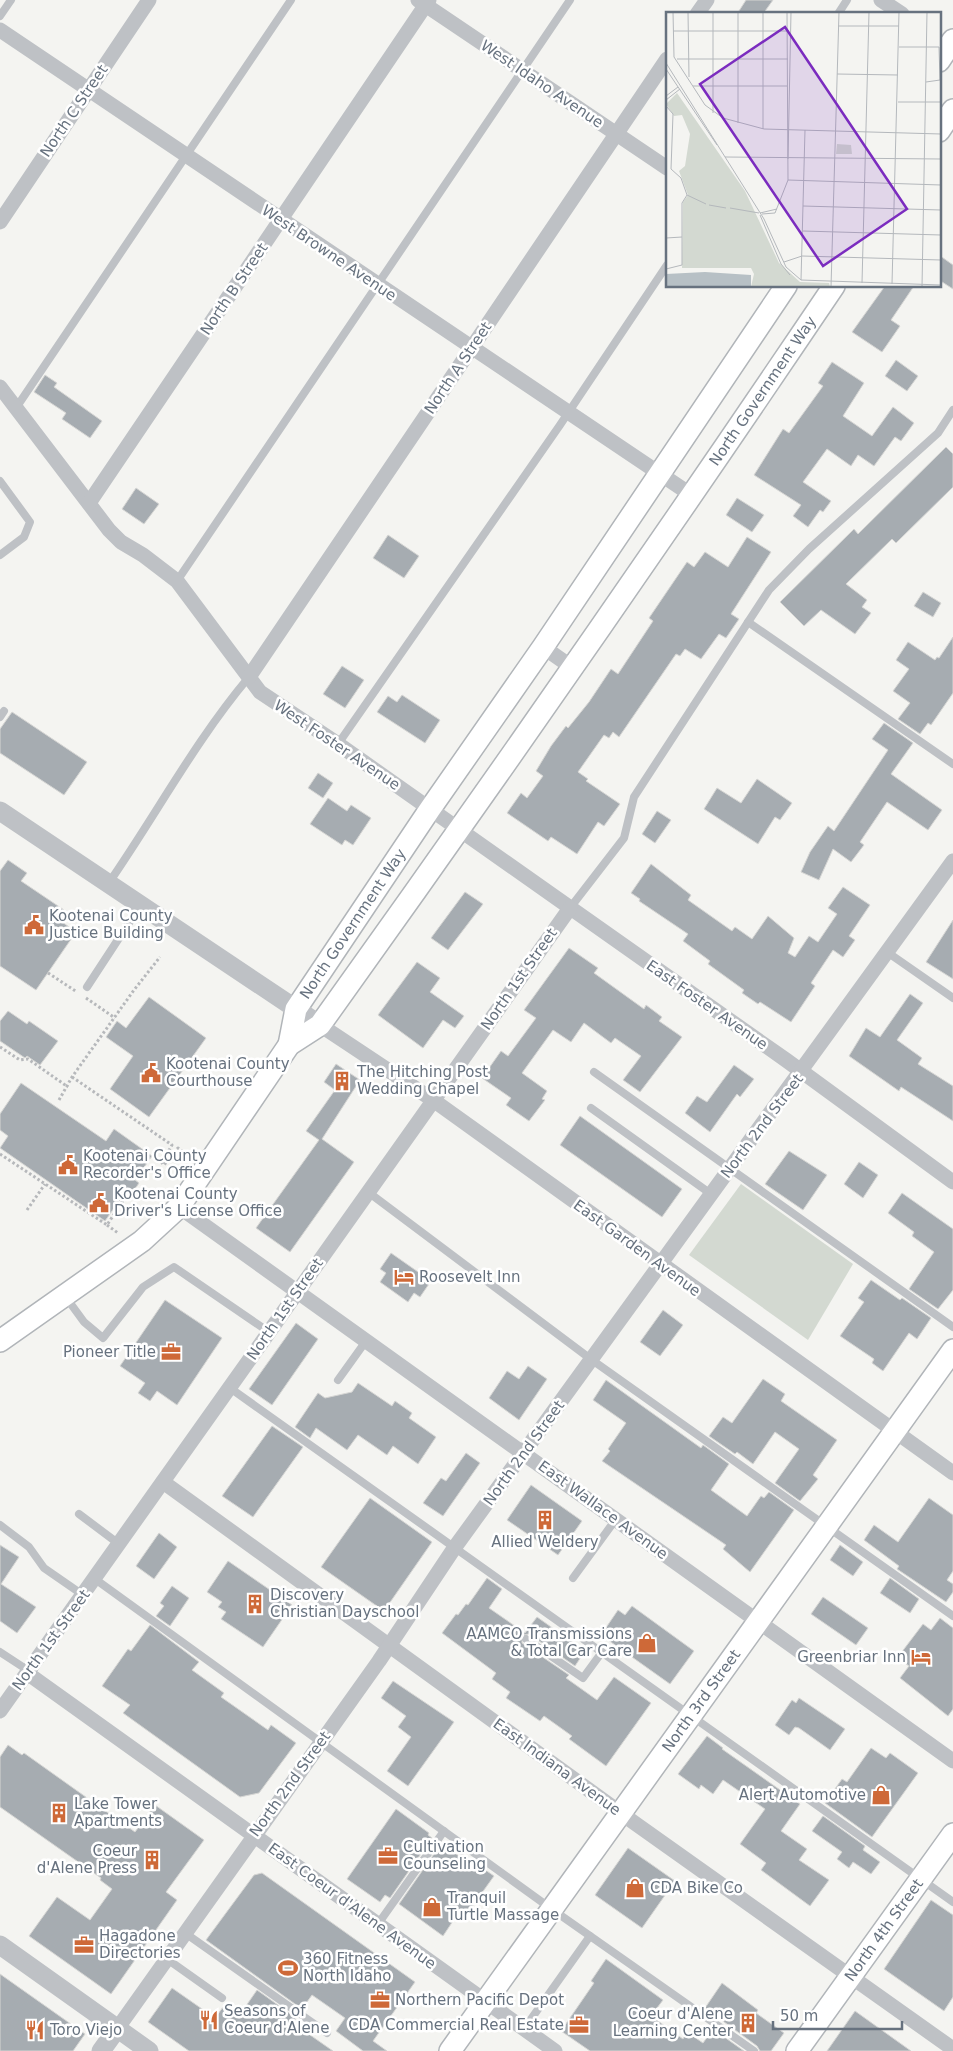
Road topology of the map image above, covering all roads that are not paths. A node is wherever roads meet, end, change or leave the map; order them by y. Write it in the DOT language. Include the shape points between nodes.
graph roads {
  1 [pos="11,0"];
  2 [pos="149,0"];
  3 [pos="291,0"];
  4 [pos="570,0"];
  5 [pos="706,0"];
  6 [pos="847,0"];
  7 [pos="881,0"];
  8 [pos="424,2"];
  9 [pos="698,12"];
  10 [pos="839,12"];
  11 [pos="899,12"];
  12 [pos="0,16"];
  13 [pos="0,30"];
  14 [pos="666,60"];
  15 [pos="523,71"];
  16 [pos="88,90"];
  17 [pos="953,110"];
  18 [pos="940,130"];
  19 [pos="616,134"];
  20 [pos="187,157"];
  21 [pos="666,167"];
  22 [pos="281,220"];
  23 [pos="0,222"];
  24 [pos="666,266"];
  25 [pos="377,285"];
  26 [pos="785,288"];
  27 [pos="833,288"];
  28 [pos="472,348"];
  29 [pos="0,387"];
  30 [pos="16,408"];
  31 [pos="953,410"];
  32 [pos="568,413"];
  33 [pos="659,474"];
  34 [pos="0,480"];
  35 [pos="3,490"];
  36 [pos="693,496"];
  37 [pos="89,503"];
  38 [pos="0,555"];
  39 [pos="177,580"];
  40 [pos="748,622"];
  41 [pos="543,647"];
  42 [pos="572,668"];
  43 [pos="249,677"];
  44 [pos="338,744"];
  45 [pos="953,764"];
  46 [pos="430,809"];
  47 [pos="0,811"];
  48 [pos="460,830"];
  49 [pos="953,861"];
  50 [pos="108,884"];
  51 [pos="140,906"];
  52 [pos="570,908"];
  53 [pos="887,952"];
  54 [pos="87,987"];
  55 [pos="953,998"];
  56 [pos="296,1009"];
  57 [pos="320,1024"];
  58 [pos="289,1045"];
  59 [pos="594,1072"];
  60 [pos="802,1072"];
  61 [pos="433,1100"];
  62 [pos="590,1108"];
  63 [pos="730,1169"];
  64 [pos="953,1182"];
  65 [pos="368,1192"];
  66 [pos="711,1194"];
  67 [pos="179,1207"];
  68 [pos="659,1264"];
  69 [pos="297,1292"];
  70 [pos="64,1295"];
  71 [pos="953,1327"];
  72 [pos="269,1332"];
  73 [pos="0,1341"];
  74 [pos="366,1341"];
  75 [pos="953,1350"];
  76 [pos="592,1360"];
  77 [pos="338,1380"];
  78 [pos="230,1388"];
  79 [pos="895,1431"];
  80 [pos="524,1452"];
  81 [pos="953,1473"];
  82 [pos="163,1482"];
  83 [pos="79,1514"];
  84 [pos="616,1519"];
  85 [pos="0,1525"];
  86 [pos="827,1527"];
  87 [pos="120,1544"];
  88 [pos="455,1548"];
  89 [pos="573,1578"];
  90 [pos="95,1579"];
  91 [pos="83,1595"];
  92 [pos="953,1616"];
  93 [pos="760,1622"];
  94 [pos="526,1639"];
  95 [pos="389,1645"];
  96 [pos="0,1652"];
  97 [pos="602,1652"];
  98 [pos="28,1672"];
  99 [pos="0,1711"];
  100 [pos="690,1714"];
  101 [pos="321,1742"];
  102 [pos="953,1761"];
  103 [pos="620,1813"];
  104 [pos="444,1831"];
  105 [pos="953,1834"];
  106 [pos="254,1835"];
  107 [pos="921,1878"];
  108 [pos="953,1902"];
  109 [pos="554,1910"];
  110 [pos="378,1924"];
  111 [pos="185,1933"];
  112 [pos="590,1936"];
  113 [pos="0,1945"];
  114 [pos="167,1959"];
  115 [pos="850,1977"];
  116 [pos="222,1998"];
  117 [pos="486,2002"];
  118 [pos="524,2028"];
  119 [pos="117,2029"];
  120 [pos="327,2033"];
  121 [pos="953,2049"];
  122 [pos="101,2051"];
  123 [pos="149,2051"];
  124 [pos="450,2051"];
  125 [pos="555,2051"];
  126 [pos="754,2051"];
  127 [pos="797,2051"];
  1 -- 12 [label="lane"];
  2 -- 16 [label="street, North C Street"];
  3 -- 20 [label="lane"];
  4 -- 15 [label="lane"];
  5 -- 9 [label="street"];
  6 -- 10 [label="lane"];
  7 -- 11 [label="street"];
  8 -- 15 [label="street, West Idaho Avenue"];
  8 -- 22 [label="street, North B Street"];
  13 -- 16 [label="street, West Browne Avenue"];
  14 -- 19 [label="street, North A Street"];
  15 -- 19 [label="street, West Idaho Avenue"];
  15 -- 25 [label="lane"];
  16 -- 20 [label="street, West Browne Avenue"];
  16 -- 23 [label="street, North C Street"];
  17 -- 18 [label="main road"];
  19 -- 21 [label="street, West Idaho Avenue"];
  19 -- 28 [label="street, North A Street"];
  20 -- 22 [label="street, West Browne Avenue"];
  20 -- 30 [label="lane"];
  22 -- 25 [label="street, West Browne Avenue"];
  22 -- 37 [label="street, North B Street"];
  24 -- 32 [label="lane"];
  25 -- 28 [label="street, West Browne Avenue"];
  25 -- 39 [label="lane"];
  26 -- 33 [label="main road, North Government Way"];
  27 -- 36 [label="main road, North Government Way"];
  28 -- 32 [label="street, West Browne Avenue"];
  28 -- 43 [label="street, North A Street"];
  29 -- 30 [label="street, West Foster Avenue"];
  30 -- 37 [label="street, West Foster Avenue"];
  31 -- 40 [label="lane" via="938,433 783,575"];
  32 -- 33 [label="street, West Browne Avenue"];
  32 -- 44 [label="lane"];
  33 -- 36 [label="street"];
  33 -- 41 [label="main road, North Government Way"];
  34 -- 35 [label="lane"];
  35 -- 38 [label="lane" via="30,522 24,537"];
  36 -- 42 [label="main road, North Government Way"];
  37 -- 39 [label="street, West Foster Avenue" via="121,542"];
  39 -- 43 [label="street, West Foster Avenue"];
  40 -- 45 [label="lane"];
  40 -- 52 [label="lane" via="634,797 624,838"];
  41 -- 42 [label="street"];
  41 -- 46 [label="main road, North Government Way"];
  42 -- 48 [label="main road, North Government Way"];
  43 -- 44 [label="street, West Foster Avenue" via="260,692"];
  43 -- 50 [label="lane" via="171,785"];
  44 -- 46 [label="street, West Foster Avenue"];
  46 -- 48 [label="street"];
  46 -- 56 [label="main road, North Government Way"];
  47 -- 50 [label="street"];
  48 -- 52 [label="street, East Foster Avenue"];
  48 -- 57 [label="main road, North Government Way"];
  49 -- 53 [label="street, North 2nd Street"];
  50 -- 51 [label="street"];
  51 -- 54 [label="lane"];
  51 -- 56 [label="street"];
  52 -- 60 [label="street, East Foster Avenue"];
  52 -- 61 [label="street, North 1st Street"];
  53 -- 55 [label="lane"];
  53 -- 60 [label="street, North 2nd Street"];
  56 -- 57 [label="street"];
  56 -- 58 [label="main road, North Government Way"];
  57 -- 58 [label="main road, North Government Way"];
  57 -- 61 [label="street, East Garden Avenue"];
  58 -- 67 [label="main road, North Government Way"];
  59 -- 63 [label="lane"];
  60 -- 63 [label="street, North 2nd Street"];
  60 -- 64 [label="street, East Foster Avenue"];
  61 -- 65 [label="street, North 1st Street"];
  61 -- 68 [label="street, East Garden Avenue"];
  62 -- 66 [label="lane"];
  63 -- 66 [label="street, North 2nd Street"];
  63 -- 71 [label="lane"];
  65 -- 69 [label="street, North 1st Street"];
  65 -- 76 [label="lane"];
  66 -- 68 [label="street, North 2nd Street"];
  67 -- 69 [label="street, East Wallace Avenue"];
  67 -- 70 [label="main road, North Government Way" via="142,1241"];
  68 -- 76 [label="street, North 2nd Street"];
  68 -- 79 [label="street, East Garden Avenue"];
  69 -- 72 [label="street, North 1st Street"];
  69 -- 74 [label="street, East Wallace Avenue"];
  70 -- 72 [label="lane" via="84,1322 103,1338 143,1287 174,1268"];
  70 -- 73 [label="main road, North Government Way"];
  72 -- 78 [label="street, North 1st Street"];
  74 -- 77 [label="lane"];
  74 -- 80 [label="street, East Wallace Avenue"];
  75 -- 79 [label="main road, North 3rd Street"];
  76 -- 80 [label="street, North 2nd Street"];
  76 -- 86 [label="lane"];
  78 -- 82 [label="street, North 1st Street"];
  78 -- 88 [label="lane"];
  79 -- 81 [label="street, East Garden Avenue"];
  79 -- 86 [label="main road, North 3rd Street"];
  80 -- 84 [label="street, East Wallace Avenue"];
  80 -- 88 [label="street, North 2nd Street"];
  82 -- 87 [label="street, North 1st Street"];
  82 -- 95 [label="street, East Indiana Avenue"];
  83 -- 87 [label="lane"];
  84 -- 89 [label="lane"];
  84 -- 93 [label="street, East Wallace Avenue"];
  85 -- 91 [label="lane" via="29,1547 44,1568"];
  86 -- 92 [label="lane"];
  86 -- 93 [label="main road, North 3rd Street"];
  87 -- 90 [label="street, North 1st Street"];
  88 -- 95 [label="street, North 2nd Street"];
  88 -- 97 [label="lane"];
  90 -- 91 [label="street, North 1st Street"];
  90 -- 101 [label="lane"];
  91 -- 98 [label="street, North 1st Street"];
  93 -- 100 [label="main road, North 3rd Street"];
  93 -- 102 [label="street, East Wallace Avenue"];
  94 -- 97 [label="lane" via="583,1678"];
  95 -- 101 [label="street, North 2nd Street"];
  95 -- 103 [label="street, East Indiana Avenue"];
  96 -- 98 [label="lane"];
  97 -- 100 [label="lane"];
  98 -- 99 [label="street, North 1st Street"];
  98 -- 106 [label="street, East Coeur d'Alene Avenue"];
  100 -- 103 [label="main road, North 3rd Street"];
  100 -- 107 [label="lane"];
  101 -- 104 [label="lane"];
  101 -- 106 [label="street, North 2nd Street"];
  103 -- 109 [label="main road, North 3rd Street"];
  103 -- 115 [label="street, East Indiana Avenue"];
  104 -- 109 [label="lane"];
  104 -- 110 [label="lane"];
  105 -- 107 [label="main road, North 4th Street"];
  106 -- 110 [label="street, East Coeur d'Alene Avenue"];
  106 -- 111 [label="street, North 2nd Street"];
  107 -- 108 [label="lane"];
  107 -- 115 [label="main road, North 4th Street"];
  109 -- 112 [label="lane"];
  109 -- 117 [label="main road, North 3rd Street"];
  110 -- 117 [label="street, East Coeur d'Alene Avenue"];
  111 -- 114 [label="street, North 2nd Street"];
  111 -- 120 [label="lane"];
  112 -- 118 [label="lane"];
  112 -- 126 [label="lane"];
  113 -- 119 [label="street"];
  114 -- 116 [label="lane"];
  114 -- 119 [label="street, North 2nd Street"];
  115 -- 121 [label="street, East Indiana Avenue"];
  115 -- 127 [label="main road, North 4th Street"];
  117 -- 118 [label="street, East Coeur d'Alene Avenue"];
  117 -- 124 [label="main road, North 3rd Street"];
  118 -- 125 [label="street, East Coeur d'Alene Avenue"];
  119 -- 122 [label="street, North 2nd Street"];
  119 -- 123 [label="street"];
}
